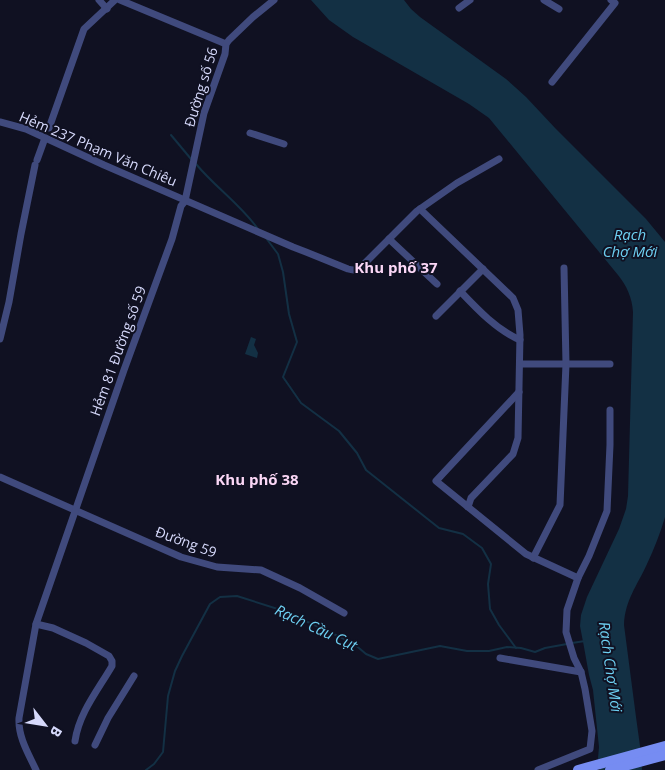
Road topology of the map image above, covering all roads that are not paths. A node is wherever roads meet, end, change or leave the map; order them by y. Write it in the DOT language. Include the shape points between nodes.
graph roads {
  1 [pos="100,0"];
  2 [pos="115,0"];
  3 [pos="120,0"];
  4 [pos="274,0"];
  5 [pos="470,0"];
  6 [pos="544,0"];
  7 [pos="611,0"];
  8 [pos="459,8"];
  9 [pos="107,9"];
  10 [pos="559,9"];
  11 [pos="226,44"];
  12 [pos="552,82"];
  13 [pos="0,122"];
  14 [pos="49,128"];
  15 [pos="250,133"];
  16 [pos="45,138"];
  17 [pos="284,144"];
  18 [pos="499,159"];
  19 [pos="185,201"];
  20 [pos="420,209"];
  21 [pos="389,239"];
  22 [pos="564,268"];
  23 [pos="483,269"];
  24 [pos="437,284"];
  25 [pos="460,291"];
  26 [pos="436,316"];
  27 [pos="0,339"];
  28 [pos="520,340"];
  29 [pos="520,364"];
  30 [pos="566,364"];
  31 [pos="610,364"];
  32 [pos="519,392"];
  33 [pos="610,410"];
  34 [pos="0,477"];
  35 [pos="468,507"];
  36 [pos="75,510"];
  37 [pos="533,558"];
  38 [pos="578,578"];
  39 [pos="344,613"];
  40 [pos="36,624"];
  41 [pos="500,658"];
  42 [pos="581,672"];
  43 [pos="134,676"];
  44 [pos="75,741"];
  45 [pos="95,745"];
  46 [pos="663,751"];
  47 [pos="35,768"];
  48 [pos="582,769"];
  49 [pos="538,770"];
  50 [pos="610,770"];
  1 -- 9 [label="street"];
  2 -- 9 [label="street"];
  3 -- 11 [label="street"];
  4 -- 11 [label="street, Đường số 56"];
  5 -- 8 [label="street"];
  6 -- 10 [label="street"];
  7 -- 12 [label="street" via="615,4"];
  9 -- 14 [label="street" via="84,29"];
  11 -- 19 [label="street, Đường số 56" via="204,112"];
  13 -- 16 [label="street, Hẻm 237 Phạm Văn Chiêu"];
  15 -- 17 [label="street"];
  16 -- 19 [label="street, Hẻm 237 Phạm Văn Chiêu"];
  16 -- 27 [label="street" via="36,163"];
  18 -- 20 [label="street, Hẻm 237 Phạm Văn Chiêu"];
  19 -- 21 [label="street, Hẻm 237 Phạm Văn Chiêu" via="348,270 360,268"];
  19 -- 36 [label="street, Hẻm 81 Đường số 59" via="180,206 172,239"];
  20 -- 21 [label="street, Hẻm 237 Phạm Văn Chiêu"];
  20 -- 23 [label="street"];
  21 -- 24 [label="street"];
  22 -- 30 [label="street"];
  23 -- 25 [label="street"];
  23 -- 28 [label="street" via="512,298 518,310"];
  25 -- 26 [label="street"];
  25 -- 28 [label="street" via="496,326"];
  28 -- 29 [label="street"];
  29 -- 30 [label="street"];
  29 -- 32 [label="street"];
  30 -- 31 [label="street"];
  30 -- 37 [label="street" via="560,505"];
  32 -- 35 [label="street" via="518,438 513,454 471,498"];
  32 -- 35 [label="street" via="436,481"];
  33 -- 38 [label="street" via="607,511"];
  34 -- 36 [label="street, Đường 59"];
  35 -- 37 [label="street"];
  36 -- 39 [label="street, Đường 59" via="181,557 217,567 261,570"];
  36 -- 40 [label="street, Hẻm 81 Đường số 59"];
  37 -- 38 [label="street"];
  38 -- 42 [label="street" via="568,610 566,632"];
  40 -- 44 [label="street" via="86,643 112,661 82,717"];
  40 -- 47 [label="street, Hẻm 81 Đường số 59" via="19,718 20,732"];
  41 -- 42 [label="street"];
  42 -- 49 [label="street" via="592,732 590,748"];
  43 -- 45 [label="street"];
  46 -- 48 [label="main road"];
  46 -- 50 [label="main road"];
}
